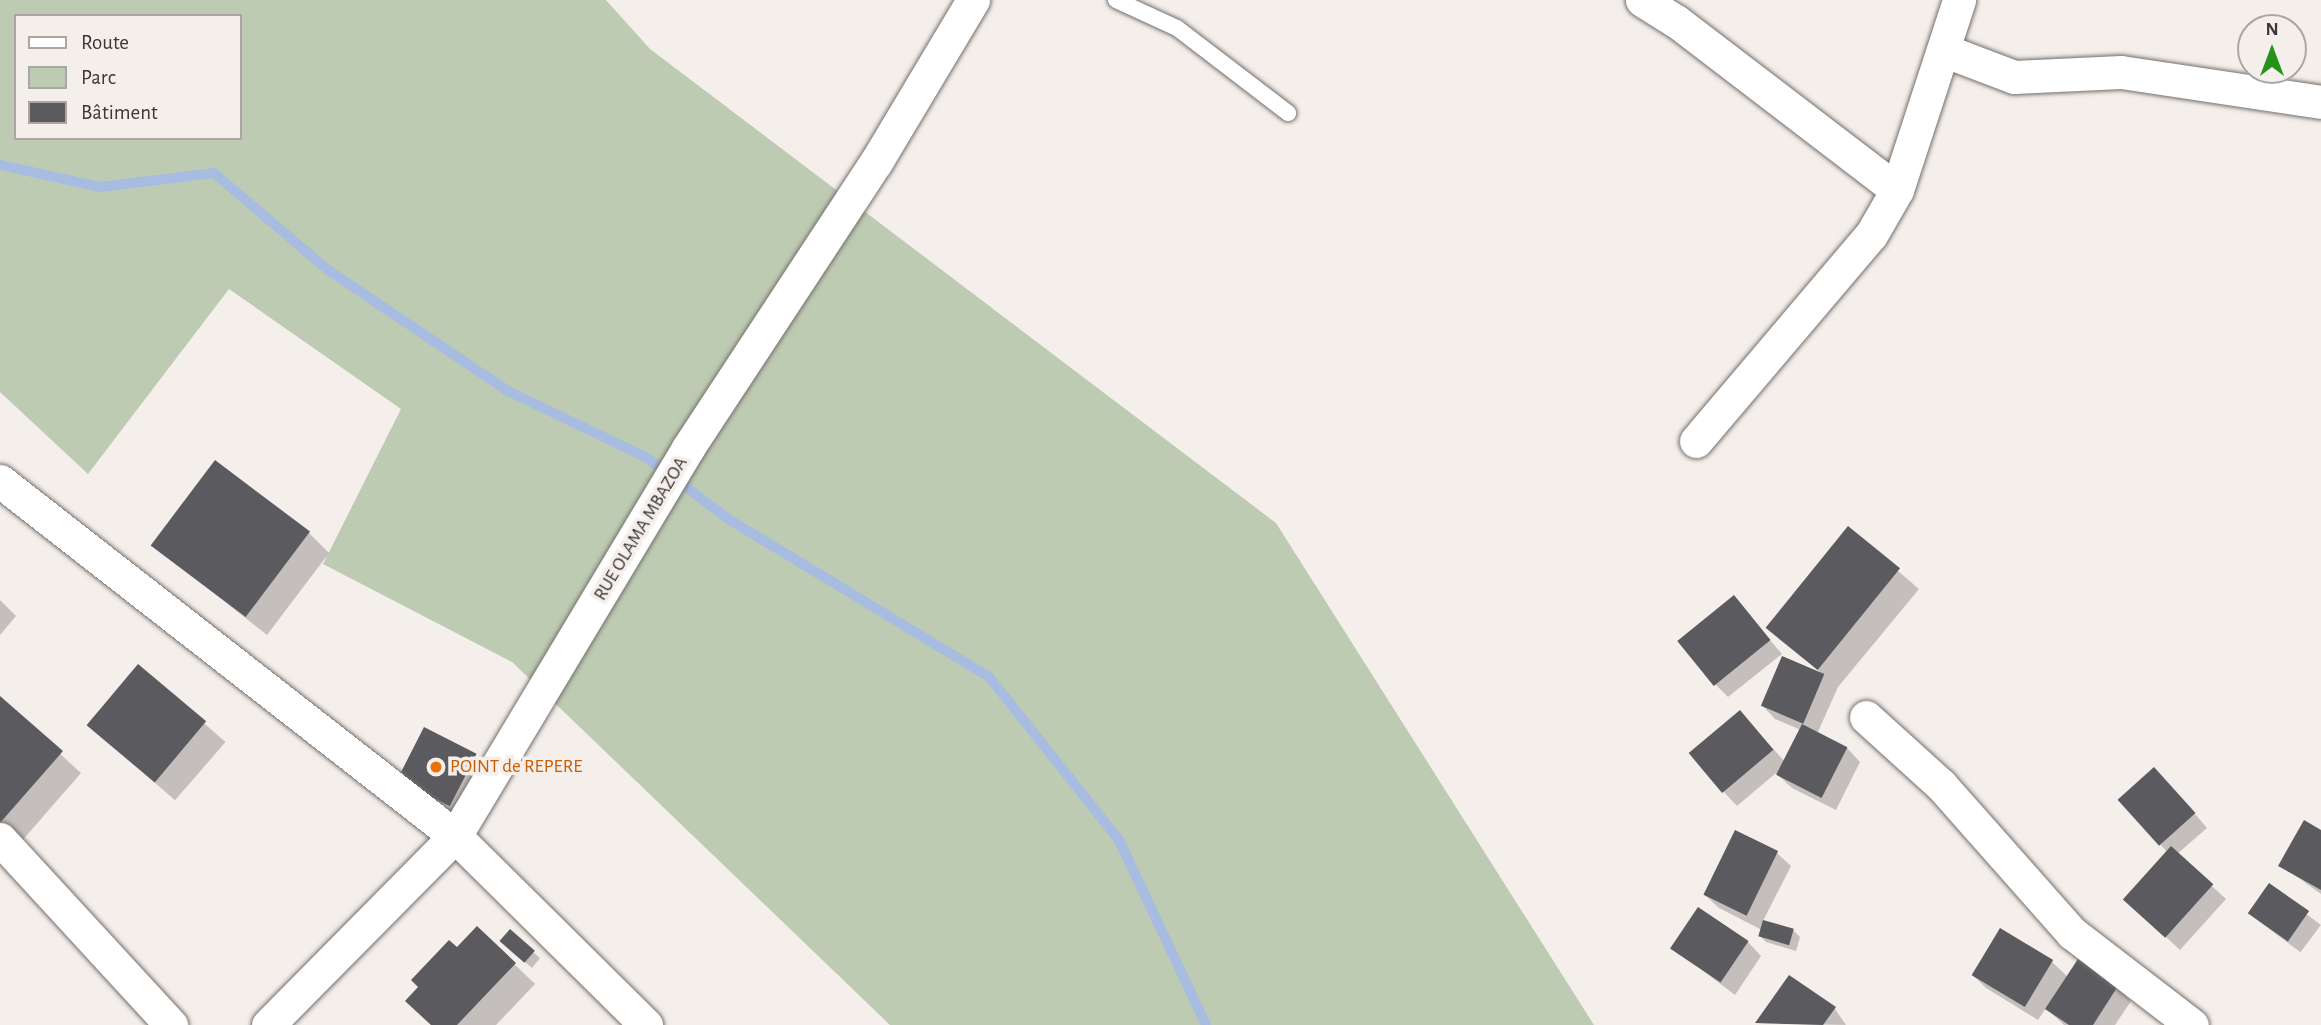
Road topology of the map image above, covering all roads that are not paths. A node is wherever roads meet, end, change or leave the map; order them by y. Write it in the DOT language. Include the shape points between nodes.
graph roads {
  1 [pos="972,0"];
  2 [pos="1116,0"];
  3 [pos="1642,0"];
  4 [pos="1959,0"];
  5 [pos="1943,50"];
  6 [pos="2321,103"];
  7 [pos="1289,113"];
  8 [pos="1897,190"];
  9 [pos="1696,442"];
  10 [pos="0,481"];
  11 [pos="1866,717"];
  12 [pos="455,836"];
  13 [pos="0,839"];
  14 [pos="172,1025"];
  15 [pos="268,1025"];
  16 [pos="646,1025"];
  17 [pos="2192,1025"];
  1 -- 12 [label="street, RUE OLAMA MBAZOA" via="876,162 688,448"];
  2 -- 7 [label="lane" via="1177,28"];
  3 -- 8 [label="street"];
  4 -- 5 [label="street"];
  5 -- 6 [label="street" via="2014,77 2121,72"];
  5 -- 8 [label="street"];
  8 -- 9 [label="street" via="1871,235"];
  10 -- 12 [label="street"];
  11 -- 17 [label="street" via="1941,785 2072,933"];
  12 -- 15 [label="street, RUE OLAMA MBAZOA"];
  12 -- 16 [label="street"];
  13 -- 14 [label="street"];
}
